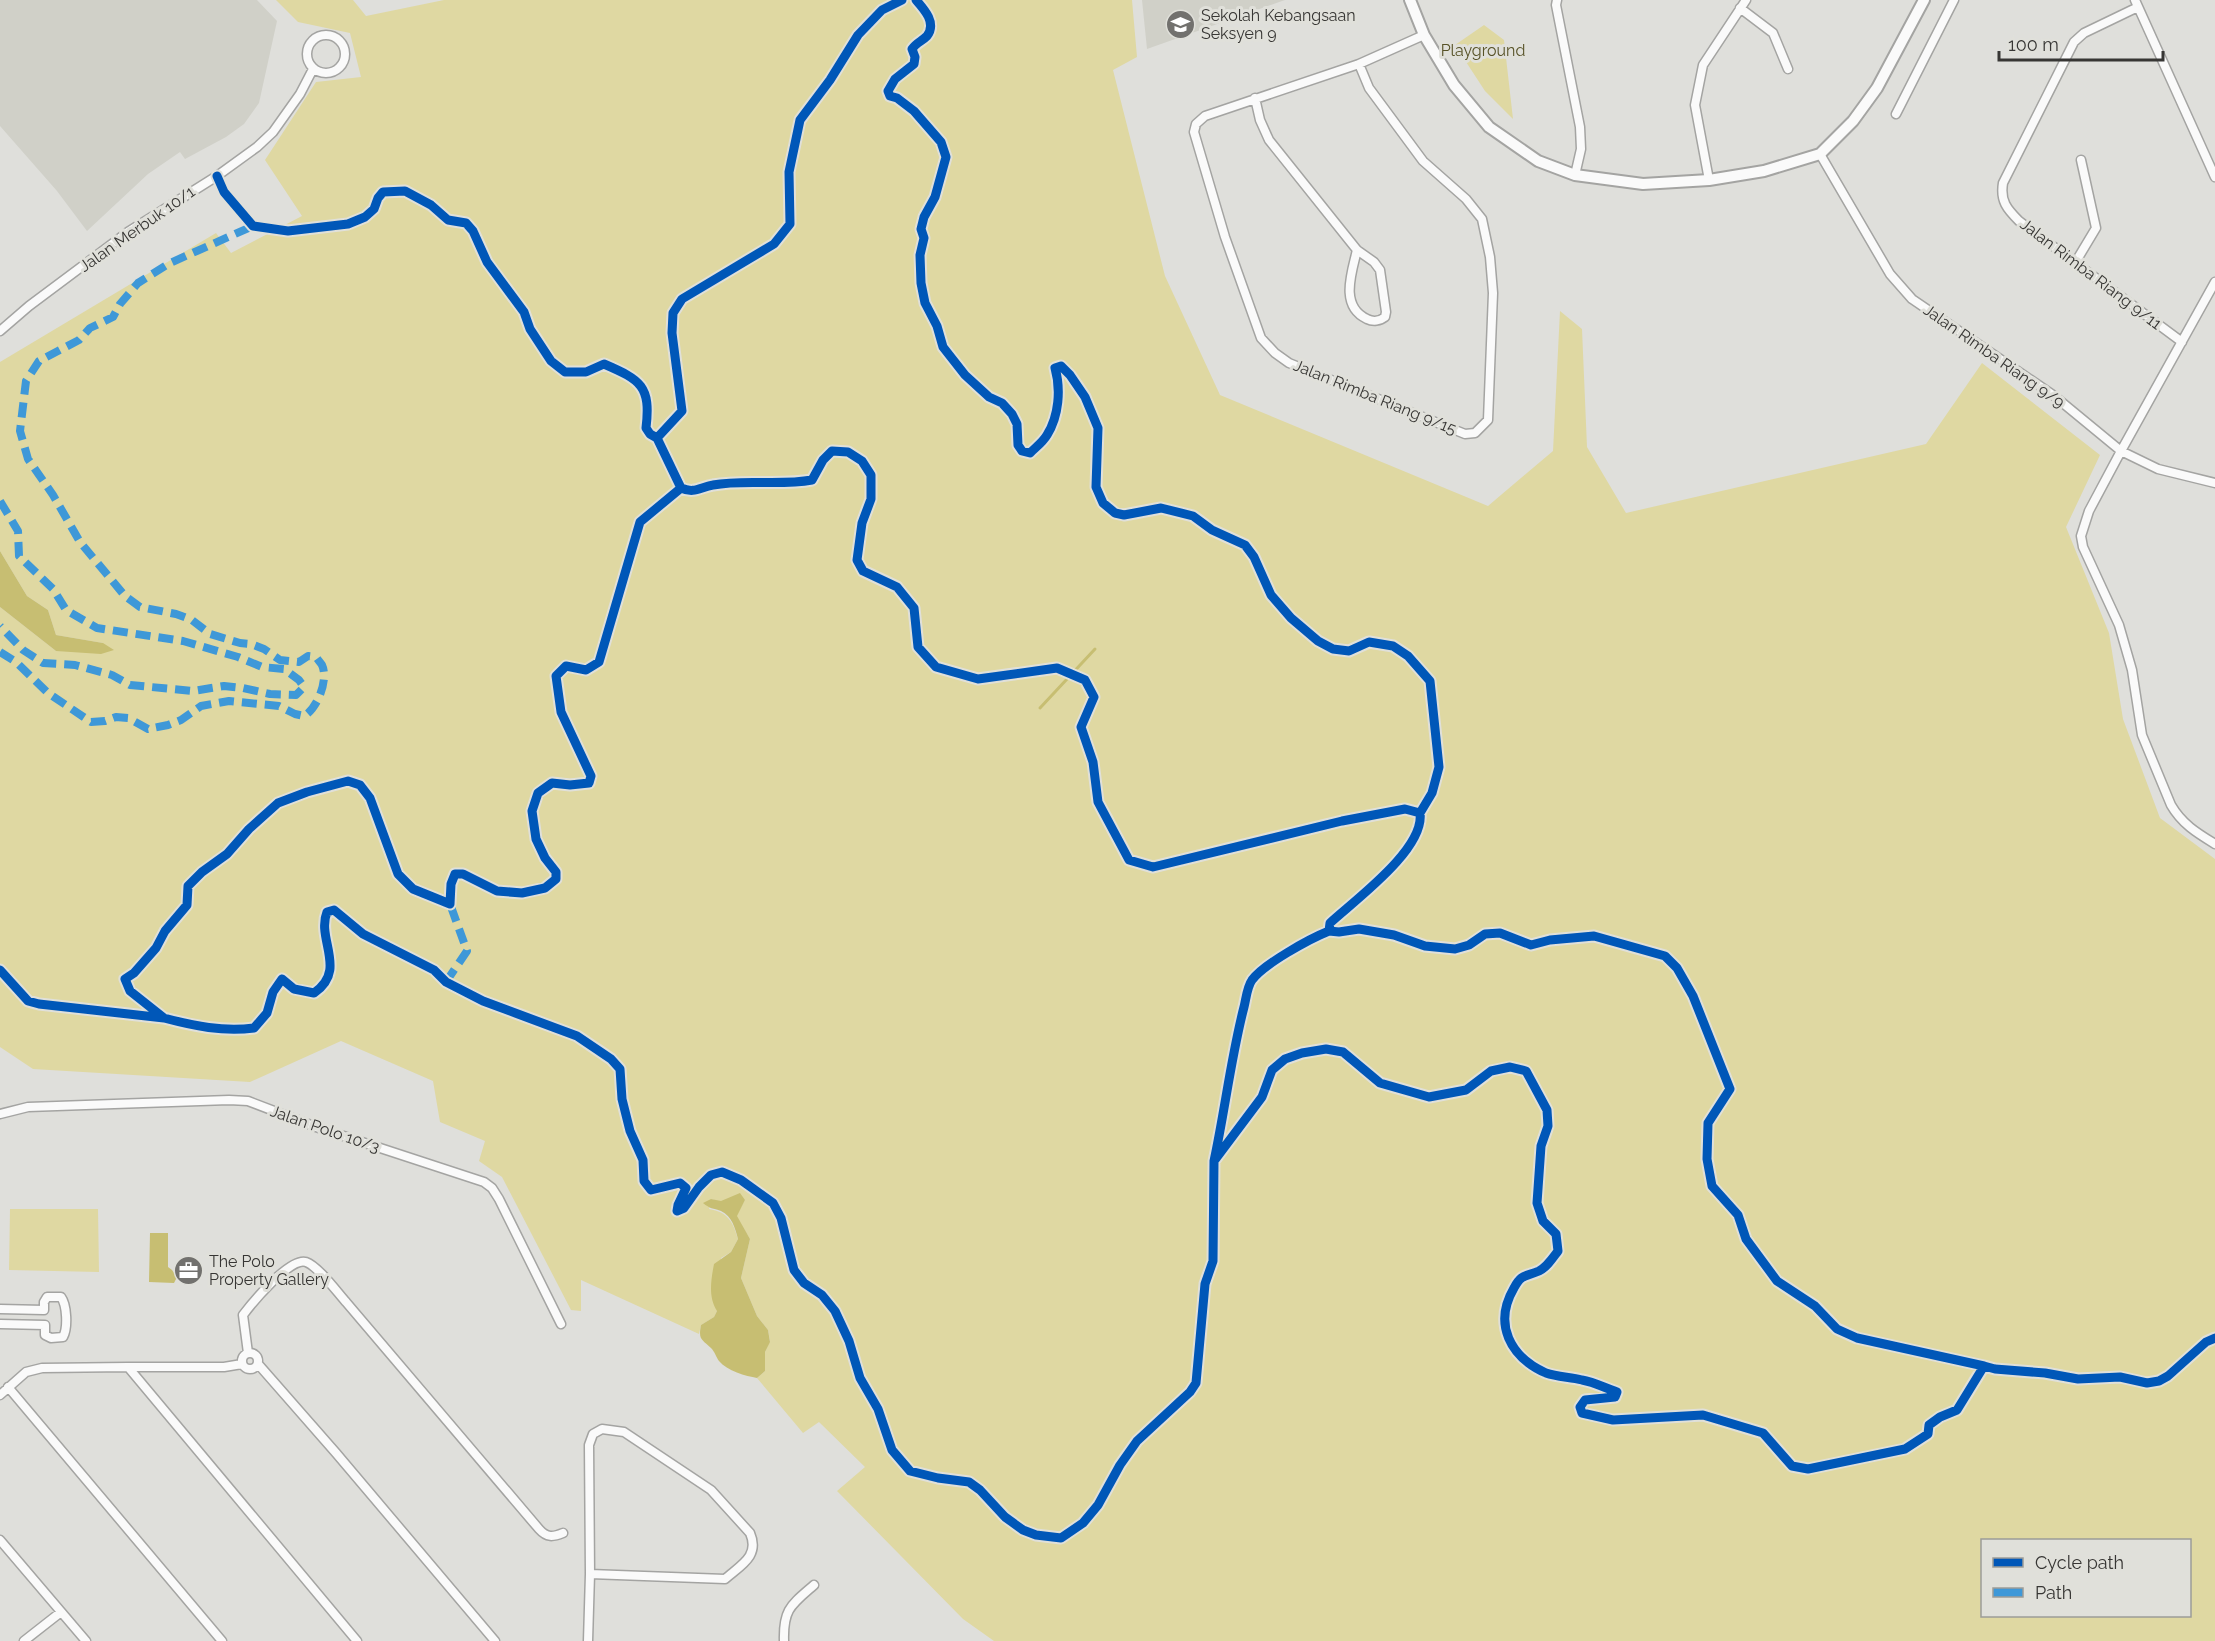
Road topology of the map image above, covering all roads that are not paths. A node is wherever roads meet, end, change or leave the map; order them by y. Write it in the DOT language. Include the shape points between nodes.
graph roads {
  1 [pos="1410,0"];
  2 [pos="1557,0"];
  3 [pos="1746,0"];
  4 [pos="1923,0"];
  5 [pos="1954,0"];
  6 [pos="2137,4"];
  7 [pos="1740,8"];
  8 [pos="1424,35"];
  9 [pos="1359,64"];
  10 [pos="313,69"];
  11 [pos="1788,69"];
  12 [pos="1255,98"];
  13 [pos="1896,114"];
  14 [pos="1820,154"];
  15 [pos="2081,159"];
  16 [pos="1575,175"];
  17 [pos="2215,177"];
  18 [pos="1709,180"];
  19 [pos="1357,250"];
  20 [pos="2075,263"];
  21 [pos="2215,282"];
  22 [pos="0,331"];
  23 [pos="2182,342"];
  24 [pos="2121,450"];
  25 [pos="2215,483"];
  26 [pos="2215,844"];
  27 [pos="0,1114"];
  28 [pos="0,1309"];
  29 [pos="44,1310"];
  30 [pos="0,1324"];
  31 [pos="561,1324"];
  32 [pos="45,1325"];
  33 [pos="248,1353"];
  34 [pos="242,1364"];
  35 [pos="258,1364"];
  36 [pos="128,1367"];
  37 [pos="8,1387"];
  38 [pos="0,1395"];
  39 [pos="563,1533"];
  40 [pos="0,1540"];
  41 [pos="590,1574"];
  42 [pos="814,1585"];
  43 [pos="61,1612"];
  44 [pos="24,1641"];
  45 [pos="87,1641"];
  46 [pos="222,1641"];
  47 [pos="357,1641"];
  48 [pos="495,1641"];
  49 [pos="588,1641"];
  50 [pos="784,1641"];
  1 -- 8 [label="street"];
  2 -- 16 [label="street" via="1580,127 1581,149"];
  3 -- 7 [label="street"];
  4 -- 14 [label="street" via="1877,88 1853,121"];
  5 -- 13 [label="street"];
  6 -- 17 [label="street"];
  6 -- 20 [label="street, Jalan Rimba Riang 9/11" via="2074,42 2003,183 2001,193 2007,208"];
  7 -- 11 [label="street" via="1773,33"];
  7 -- 18 [label="street" via="1703,65 1695,105"];
  8 -- 9 [label="street, Jalan Rimba Riang 9/15"];
  8 -- 16 [label="street" via="1454,85 1489,127 1538,161"];
  9 -- 12 [label="street, Jalan Rimba Riang 9/15"];
  9 -- 12 [label="street, Jalan Rimba Riang 9/15" via="1370,88 1423,161 1466,199 1482,219 1493,293 1488,420 1475,433 1465,434 1289,363 1261,338 1194,132 1196,124 1206,116"];
  10 -- 10 [label="street" via="307,51 313,39 325,34 342,43 346,55 336,71 324,74"];
  10 -- 22 [label="street, Jalan Merbuk 10/1" via="273,132 257,147 128,232"];
  12 -- 19 [label="street" via="1269,140"];
  14 -- 18 [label="street" via="1764,171"];
  14 -- 24 [label="street, Jalan Rimba Riang 9/9" via="1890,274 1912,299 2053,395"];
  15 -- 20 [label="street" via="2096,228"];
  16 -- 18 [label="street" via="1643,184"];
  19 -- 19 [label="street" via="1380,270 1386,312 1381,320 1371,321 1362,316 1349,296"];
  20 -- 23 [label="street, Jalan Rimba Riang 9/11"];
  21 -- 23 [label="street"];
  23 -- 24 [label="street"];
  24 -- 25 [label="street, Jalan Rimba Riang 9/9" via="2158,469"];
  24 -- 26 [label="street" via="2083,526 2083,547 2119,625 2132,670 2142,735 2170,805 2190,829"];
  27 -- 31 [label="street, Jalan Polo 10/3" via="28,1107 248,1101 484,1182 499,1199"];
  28 -- 29 [label="street"];
  29 -- 32 [label="street"];
  29 -- 32 [label="street" via="47,1297 63,1299 65,1335 48,1337"];
  30 -- 32 [label="street"];
  33 -- 34 [label="street"];
  33 -- 35 [label="street" via="256,1356"];
  33 -- 39 [label="street" via="243,1315 279,1276 300,1262 307,1262 544,1535"];
  34 -- 35 [label="street" via="251,1369"];
  34 -- 36 [label="street" via="224,1368"];
  35 -- 48 [label="street"];
  36 -- 37 [label="street" via="42,1368 26,1372"];
  36 -- 47 [label="street"];
  37 -- 38 [label="street"];
  37 -- 46 [label="street"];
  40 -- 43 [label="street"];
  41 -- 41 [label="street" via="588,1445 593,1434 602,1429 624,1432 711,1490 750,1533 753,1542 754,1549 748,1558 725,1579"];
  41 -- 49 [label="street"];
  42 -- 50 [label="street" via="786,1613"];
  43 -- 44 [label="street"];
  43 -- 45 [label="street"];
}
